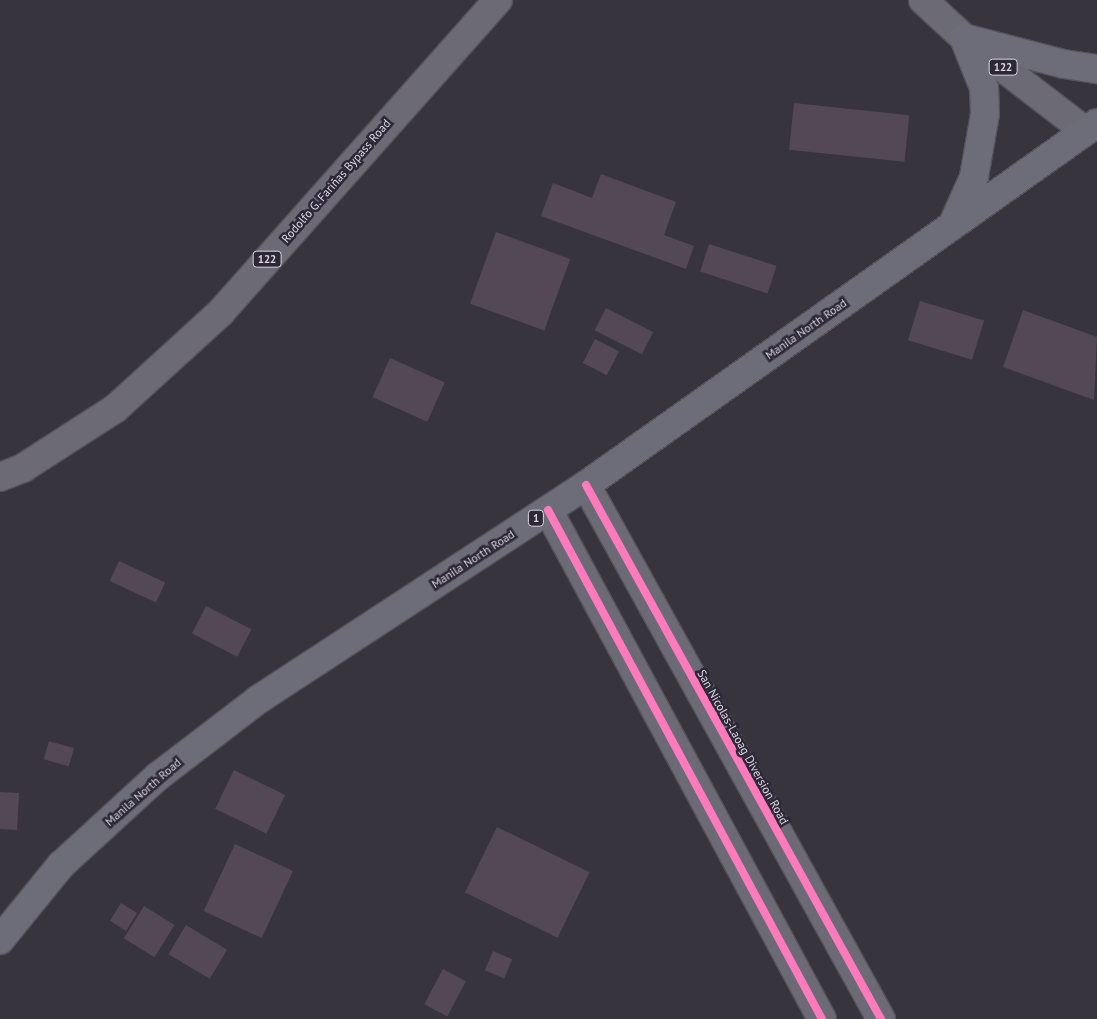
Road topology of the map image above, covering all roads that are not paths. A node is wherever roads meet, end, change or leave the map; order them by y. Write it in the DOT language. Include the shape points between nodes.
graph roads {
  1 [pos="498,0"];
  2 [pos="923,0"];
  3 [pos="964,38"];
  4 [pos="1097,69"];
  5 [pos="1091,127"];
  6 [pos="951,228"];
  7 [pos="0,477"];
  8 [pos="586,485"];
  9 [pos="548,510"];
  10 [pos="0,940"];
  11 [pos="822,1019"];
  12 [pos="881,1019"];
  1 -- 7 [label="main road, Rodolfo G. Fariñas Bypass Road / 122" via="221,312 116,408 23,468"];
  2 -- 3 [label="main road, 122"];
  3 -- 4 [label="highway" via="1064,64"];
  3 -- 5 [label="main road, 122"];
  3 -- 6 [label="highway" via="984,88 985,114 974,177"];
  5 -- 6 [label="highway, Manila North Road / 1"];
  6 -- 8 [label="highway, Manila North Road / 1"];
  8 -- 9 [label="highway, Manila North Road / 1"];
  8 -- 12 [label="main road, San Nicolas-Laoag Diversion Road"];
  9 -- 10 [label="highway, Manila North Road / 1" via="259,699 158,777 61,864"];
  9 -- 11 [label="main road"];
}
